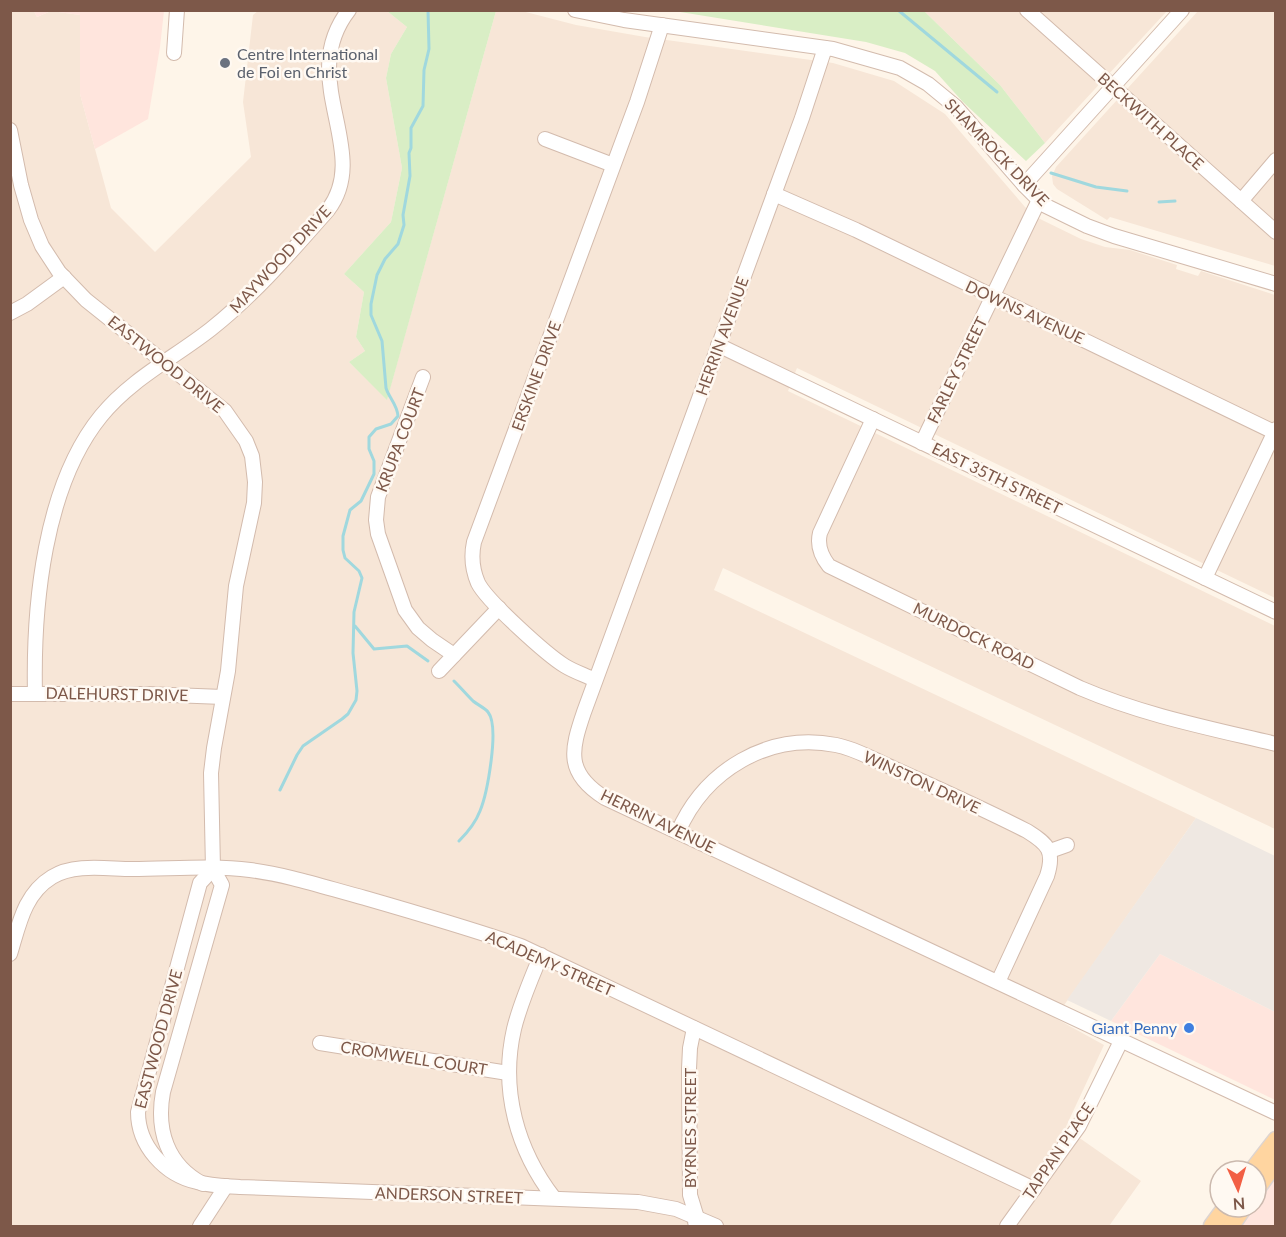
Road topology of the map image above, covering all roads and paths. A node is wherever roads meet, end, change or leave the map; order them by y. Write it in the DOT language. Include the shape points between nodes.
graph roads {
  1 [pos="177,10"];
  2 [pos="349,10"];
  3 [pos="575,10"];
  4 [pos="1027,10"];
  5 [pos="1182,10"];
  6 [pos="662,26"];
  7 [pos="825,48"];
  8 [pos="174,53"];
  9 [pos="1113,87"];
  10 [pos="11,138"];
  11 [pos="545,139"];
  12 [pos="1275,160"];
  13 [pos="613,165"];
  14 [pos="1024,185"];
  15 [pos="774,194"];
  16 [pos="1039,200"];
  17 [pos="1241,201"];
  18 [pos="1275,232"];
  19 [pos="64,277"];
  20 [pos="1275,284"];
  21 [pos="993,297"];
  22 [pos="10,313"];
  23 [pos="718,345"];
  24 [pos="165,362"];
  25 [pos="423,378"];
  26 [pos="873,419"];
  27 [pos="1275,431"];
  28 [pos="922,443"];
  29 [pos="1205,578"];
  30 [pos="499,608"];
  31 [pos="1275,612"];
  32 [pos="454,655"];
  33 [pos="439,671"];
  34 [pos="595,680"];
  35 [pos="10,693"];
  36 [pos="35,694"];
  37 [pos="223,697"];
  38 [pos="1275,744"];
  39 [pos="678,832"];
  40 [pos="1067,845"];
  41 [pos="1050,851"];
  42 [pos="213,869"];
  43 [pos="10,954"];
  44 [pos="541,956"];
  45 [pos="998,982"];
  46 [pos="694,1028"];
  47 [pos="1121,1041"];
  48 [pos="320,1043"];
  49 [pos="508,1073"];
  50 [pos="1275,1113"];
  51 [pos="1275,1140"];
  52 [pos="1261,1159"];
  53 [pos="203,1184"];
  54 [pos="226,1186"];
  55 [pos="1034,1189"];
  56 [pos="554,1198"];
  57 [pos="695,1222"];
  58 [pos="201,1227"];
  59 [pos="716,1227"];
  60 [pos="1007,1227"];
  1 -- 8 [label="street"];
  2 -- 24 [label="street, MAYWOOD DRIVE" via="333,36 328,65 343,160 338,195 242,303"];
  3 -- 6 [label="street, SHAMROCK DRIVE"];
  4 -- 9 [label="street, BECKWITH PLACE"];
  5 -- 9 [label="street"];
  6 -- 7 [label="street, SHAMROCK DRIVE"];
  6 -- 13 [label="street, ERSKINE DRIVE"];
  7 -- 14 [label="street, SHAMROCK DRIVE" via="900,68 928,84 956,107"];
  7 -- 15 [label="street, HERRIN AVENUE"];
  9 -- 14 [label="street"];
  9 -- 17 [label="street, BECKWITH PLACE"];
  10 -- 19 [label="street, EASTWOOD DRIVE" via="31,220 42,246"];
  11 -- 13 [label="street"];
  12 -- 17 [label="street"];
  13 -- 30 [label="street, ERSKINE DRIVE" via="474,542 475,575"];
  14 -- 16 [label="street, SHAMROCK DRIVE"];
  15 -- 21 [label="street, DOWNS AVENUE"];
  15 -- 23 [label="street, HERRIN AVENUE"];
  16 -- 20 [label="street, SHAMROCK DRIVE" via="1065,216 1114,236"];
  16 -- 21 [label="street, FARLEY STREET"];
  17 -- 18 [label="street, BECKWITH PLACE"];
  19 -- 22 [label="street"];
  19 -- 24 [label="street, EASTWOOD DRIVE" via="86,300"];
  21 -- 27 [label="street, DOWNS AVENUE"];
  21 -- 28 [label="street, FARLEY STREET"];
  23 -- 26 [label="street, EAST 35TH STREET"];
  23 -- 34 [label="street, HERRIN AVENUE"];
  24 -- 36 [label="street, MAYWOOD DRIVE" via="100,416 66,480 44,563 35,642"];
  24 -- 37 [label="street, EASTWOOD DRIVE" via="225,411 246,441 254,465 254,503 236,586"];
  25 -- 32 [label="street, KRUPA COURT" via="378,497 376,520 405,610 418,628"];
  26 -- 28 [label="street, EAST 35TH STREET"];
  26 -- 38 [label="street, MURDOCK ROAD" via="820,532 822,556 829,566 1114,702"];
  27 -- 29 [label="street"];
  28 -- 29 [label="street, EAST 35TH STREET"];
  29 -- 31 [label="street, EAST 35TH STREET"];
  30 -- 32 [label="street"];
  30 -- 34 [label="street, ERSKINE DRIVE" via="564,666"];
  32 -- 33 [label="street"];
  34 -- 39 [label="street, HERRIN AVENUE" via="574,742 579,772 600,794"];
  35 -- 36 [label="street, DALEHURST DRIVE"];
  36 -- 37 [label="street, DALEHURST DRIVE"];
  37 -- 42 [label="street, EASTWOOD DRIVE" via="212,773"];
  39 -- 41 [label="street, WINSTON DRIVE" via="700,794 735,763 769,748 813,742 850,749 918,780 1027,831"];
  39 -- 45 [label="street, HERRIN AVENUE"];
  40 -- 41 [label="street"];
  41 -- 45 [label="street" via="1047,876"];
  42 -- 43 [label="street, ACADEMY STREET" via="90,869 54,875 29,898"];
  42 -- 44 [label="street, ACADEMY STREET" via="293,878 465,927"];
  42 -- 53 [label="street, EASTWOOD DRIVE" via="222,885 160,1113 163,1135 173,1159"];
  42 -- 53 [label="street, EASTWOOD DRIVE" via="200,883 138,1112 142,1136 161,1164 183,1178"];
  44 -- 46 [label="street, ACADEMY STREET"];
  44 -- 49 [label="street" via="514,1027"];
  45 -- 47 [label="street, HERRIN AVENUE"];
  46 -- 55 [label="street, ACADEMY STREET"];
  46 -- 57 [label="street, BYRNES STREET" via="689,1070 690,1195"];
  47 -- 50 [label="street, HERRIN AVENUE"];
  47 -- 55 [label="street, TAPPAN PLACE" via="1087,1113"];
  48 -- 49 [label="street, CROMWELL COURT"];
  49 -- 56 [label="street" via="519,1137"];
  51 -- 52 [label="main road"];
  53 -- 54 [label="street, EASTWOOD DRIVE"];
  54 -- 56 [label="street, ANDERSON STREET"];
  54 -- 58 [label="street"];
  55 -- 60 [label="street, TAPPAN PLACE"];
  56 -- 57 [label="street, ANDERSON STREET" via="654,1204 676,1209"];
  57 -- 59 [label="street, ANDERSON STREET"];
}
